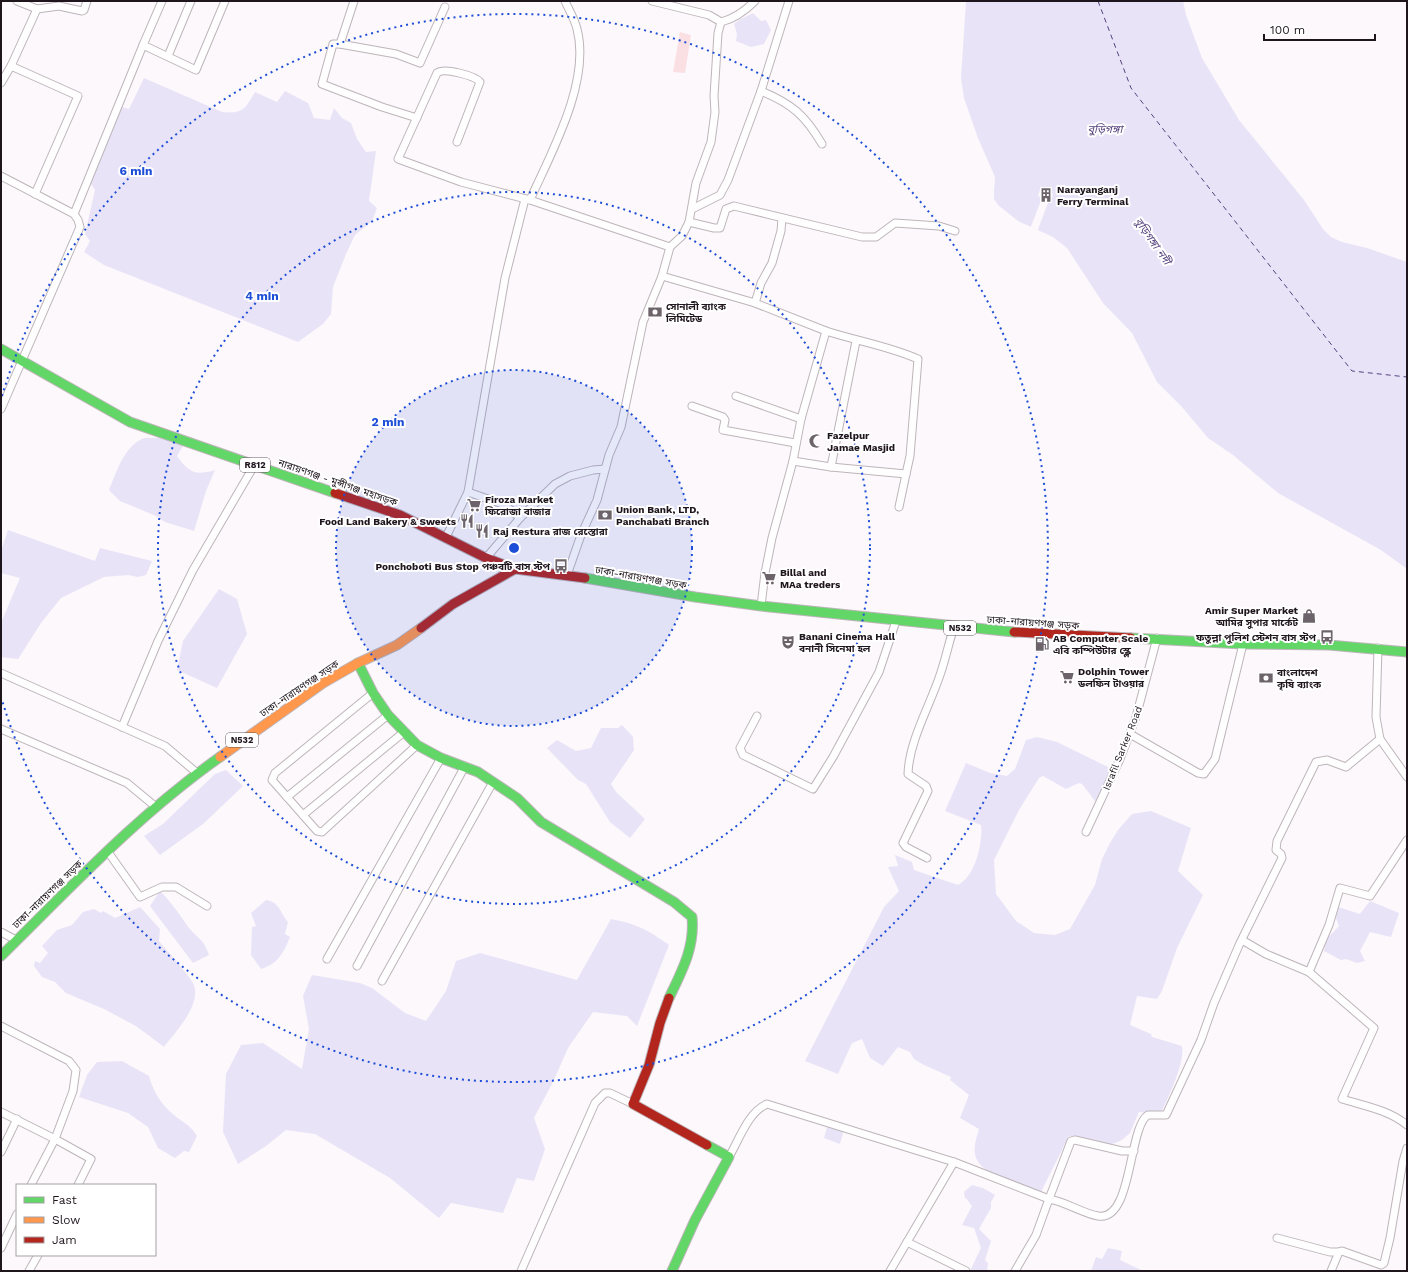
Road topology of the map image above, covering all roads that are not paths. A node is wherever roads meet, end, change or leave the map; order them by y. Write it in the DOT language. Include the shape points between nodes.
graph roads {
  1 [pos="17,1"];
  2 [pos="87,1"];
  3 [pos="162,1"];
  4 [pos="191,1"];
  5 [pos="225,1"];
  6 [pos="354,1"];
  7 [pos="565,1"];
  8 [pos="652,1"];
  9 [pos="755,1"];
  10 [pos="789,1"];
  11 [pos="445,7"];
  12 [pos="37,9"];
  13 [pos="721,22"];
  14 [pos="340,44"];
  15 [pos="143,45"];
  16 [pos="168,56"];
  17 [pos="11,66"];
  18 [pos="1,83"];
  19 [pos="761,92"];
  20 [pos="417,118"];
  21 [pos="457,142"];
  22 [pos="822,144"];
  23 [pos="1,176"];
  24 [pos="35,194"];
  25 [pos="528,199"];
  26 [pos="692,209"];
  27 [pos="74,214"];
  28 [pos="782,218"];
  29 [pos="689,222"];
  30 [pos="955,231"];
  31 [pos="670,247"];
  32 [pos="662,276"];
  33 [pos="755,303"];
  34 [pos="826,331"];
  35 [pos="856,341"];
  36 [pos="1,349"];
  37 [pos="22,360"];
  38 [pos="736,396"];
  39 [pos="692,406"];
  40 [pos="1,409"];
  41 [pos="800,419"];
  42 [pos="795,443"];
  43 [pos="793,461"];
  44 [pos="255,464"];
  45 [pos="831,467"];
  46 [pos="605,469"];
  47 [pos="906,474"];
  48 [pos="468,492"];
  49 [pos="899,507"];
  50 [pos="520,518"];
  51 [pos="446,537"];
  52 [pos="486,558"];
  53 [pos="515,569"];
  54 [pos="567,575"];
  55 [pos="761,606"];
  56 [pos="896,621"];
  57 [pos="954,627"];
  58 [pos="1157,638"];
  59 [pos="1243,644"];
  60 [pos="1378,648"];
  61 [pos="1407,652"];
  62 [pos="358,663"];
  63 [pos="1,673"];
  64 [pos="373,693"];
  65 [pos="388,715"];
  66 [pos="757,716"];
  67 [pos="122,727"];
  68 [pos="1,729"];
  69 [pos="404,732"];
  70 [pos="1130,734"];
  71 [pos="1380,739"];
  72 [pos="417,745"];
  73 [pos="441,758"];
  74 [pos="465,766"];
  75 [pos="197,773"];
  76 [pos="1407,777"];
  77 [pos="493,782"];
  78 [pos="287,797"];
  79 [pos="156,807"];
  80 [pos="303,815"];
  81 [pos="1086,832"];
  82 [pos="1407,840"];
  83 [pos="108,852"];
  84 [pos="927,858"];
  85 [pos="207,906"];
  86 [pos="1,932"];
  87 [pos="16,940"];
  88 [pos="1242,940"];
  89 [pos="1,956"];
  90 [pos="327,959"];
  91 [pos="357,966"];
  92 [pos="1309,972"];
  93 [pos="382,981"];
  94 [pos="1,1026"];
  95 [pos="633,1104"];
  96 [pos="1,1112"];
  97 [pos="18,1120"];
  98 [pos="1407,1125"];
  99 [pos="52,1138"];
  100 [pos="1407,1148"];
  101 [pos="1134,1151"];
  102 [pos="1,1152"];
  103 [pos="729,1157"];
  104 [pos="954,1162"];
  105 [pos="31,1184"];
  106 [pos="79,1184"];
  107 [pos="1049,1199"];
  108 [pos="16,1216"];
  109 [pos="1277,1238"];
  110 [pos="907,1242"];
  111 [pos="1,1248"];
  112 [pos="1339,1252"];
  113 [pos="37,1256"];
  114 [pos="29,1271"];
  115 [pos="521,1271"];
  116 [pos="672,1271"];
  117 [pos="890,1271"];
  118 [pos="966,1271"];
  119 [pos="1015,1271"];
  120 [pos="1331,1271"];
  1 -- 12 [label="street"];
  2 -- 12 [label="street" via="83,11 59,6"];
  3 -- 15 [label="street"];
  4 -- 16 [label="street"];
  5 -- 16 [label="street" via="197,69"];
  6 -- 14 [label="street"];
  7 -- 25 [label="street" via="577,29 580,53 574,90 569,114"];
  8 -- 13 [label="street" via="709,15"];
  9 -- 13 [label="street" via="748,8"];
  10 -- 19 [label="street"];
  11 -- 14 [label="street" via="420,63 396,54"];
  12 -- 17 [label="street"];
  13 -- 26 [label="street" via="718,33 715,112 711,142 696,183"];
  14 -- 20 [label="street" via="333,44 322,84 382,108"];
  15 -- 16 [label="street"];
  15 -- 27 [label="street"];
  17 -- 18 [label="street"];
  17 -- 24 [label="street" via="78,96"];
  19 -- 22 [label="street" via="792,107 810,125"];
  19 -- 26 [label="street" via="720,195"];
  20 -- 21 [label="street" via="439,71 460,73 477,79 479,85"];
  20 -- 25 [label="street" via="398,159 460,182"];
  23 -- 24 [label="street"];
  24 -- 27 [label="street"];
  25 -- 31 [label="street"];
  25 -- 48 [label="street" via="505,278"];
  26 -- 29 [label="street"];
  27 -- 37 [label="street" via="80,226"];
  28 -- 29 [label="street" via="734,206 726,209 720,228"];
  28 -- 30 [label="street" via="862,237 876,237 895,223 939,226"];
  28 -- 33 [label="street" via="772,263 761,283"];
  29 -- 31 [label="street" via="682,236"];
  31 -- 32 [label="street"];
  32 -- 33 [label="street"];
  32 -- 46 [label="street" via="643,322 624,418"];
  33 -- 34 [label="street"];
  34 -- 35 [label="street"];
  34 -- 41 [label="street"];
  35 -- 45 [label="street"];
  35 -- 47 [label="street" via="902,352 918,359 910,456"];
  36 -- 37 [label="main road, নারায়ণগঞ্জ - মুন্সীগঞ্জ মহাসড়ক / R812"];
  37 -- 40 [label="street"];
  37 -- 44 [label="main road, নারায়ণগঞ্জ - মুন্সীগঞ্জ মহাসড়ক / R812" via="130,422"];
  38 -- 41 [label="street"];
  39 -- 42 [label="street" via="723,417 723,430"];
  41 -- 42 [label="street"];
  42 -- 43 [label="street"];
  43 -- 45 [label="street"];
  43 -- 55 [label="street" via="771,545"];
  44 -- 51 [label="main road, নারায়ণগঞ্জ - মুন্সীগঞ্জ মহাসড়ক / R812" via="400,515"];
  44 -- 67 [label="street" via="186,584 158,641"];
  45 -- 47 [label="street"];
  46 -- 50 [label="street" via="570,476 555,484"];
  46 -- 54 [label="street" via="597,500"];
  47 -- 49 [label="street"];
  48 -- 50 [label="street" via="505,505"];
  48 -- 51 [label="street"];
  50 -- 52 [label="street"];
  51 -- 52 [label="main road, নারায়ণগঞ্জ - মুন্সীগঞ্জ মহাসড়ক / R812"];
  52 -- 53 [label="main road, নারায়ণগঞ্জ - মুন্সীগঞ্জ মহাসড়ক / R812"];
  53 -- 54 [label="main road, ঢাকা-নারায়ণগঞ্জ সড়ক / N532"];
  53 -- 62 [label="main road, ঢাকা-নারায়ণগঞ্জ সড়ক / N532" via="453,604 397,645"];
  54 -- 55 [label="main road, ঢাকা-নারায়ণগঞ্জ সড়ক / N532" via="695,598"];
  55 -- 56 [label="main road, ঢাকা-নারায়ণগঞ্জ সড়ক / N532"];
  56 -- 57 [label="main road, ঢাকা-নারায়ণগঞ্জ সড়ক / N532"];
  56 -- 66 [label="street" via="879,672 813,789 743,755 740,748"];
  57 -- 58 [label="main road, ঢাকা-নারায়ণগঞ্জ সড়ক / N532" via="1044,635"];
  57 -- 84 [label="street" via="908,765 908,774 926,786 928,791 903,842 906,847"];
  58 -- 59 [label="main road, ঢাকা-নারায়ণগঞ্জ সড়ক / N532"];
  58 -- 70 [label="street, Israfil Sarker Road"];
  59 -- 60 [label="main road, ঢাকা-নারায়ণগঞ্জ সড়ক / N532"];
  59 -- 70 [label="street" via="1215,759 1208,772 1198,773"];
  60 -- 61 [label="main road, ঢাকা-নারায়ণগঞ্জ সড়ক / N532"];
  60 -- 71 [label="street" via="1376,717"];
  62 -- 64 [label="main road"];
  62 -- 75 [label="main road, ঢাকা-নারায়ণগঞ্জ সড়ক / N532" via="323,683"];
  63 -- 67 [label="street"];
  64 -- 65 [label="main road"];
  64 -- 78 [label="street" via="272,776 272,780"];
  65 -- 69 [label="main road"];
  65 -- 78 [label="street"];
  67 -- 75 [label="street" via="165,746"];
  68 -- 79 [label="street" via="127,783"];
  69 -- 72 [label="main road"];
  69 -- 80 [label="street"];
  70 -- 81 [label="street, Israfil Sarker Road"];
  71 -- 76 [label="street"];
  71 -- 88 [label="street" via="1346,766 1327,760 1316,762 1277,841 1276,850 1282,858"];
  72 -- 73 [label="main road"];
  72 -- 80 [label="street" via="322,832 317,831"];
  73 -- 74 [label="main road"];
  73 -- 90 [label="street"];
  74 -- 77 [label="main road"];
  74 -- 91 [label="street"];
  75 -- 79 [label="main road, ঢাকা-নারায়ণগঞ্জ সড়ক / N532"];
  77 -- 93 [label="street"];
  77 -- 95 [label="main road" via="517,798 541,822 674,902 692,917 694,922 685,964 665,1007 648,1065"];
  78 -- 80 [label="street"];
  79 -- 83 [label="main road, ঢাকা-নারায়ণগঞ্জ সড়ক / N532"];
  82 -- 92 [label="street" via="1370,896 1340,888 1329,925"];
  83 -- 85 [label="street" via="140,897 162,887 176,887"];
  83 -- 87 [label="main road, ঢাকা-নারায়ণগঞ্জ সড়ক / N532"];
  86 -- 87 [label="street"];
  87 -- 89 [label="main road, ঢাকা-নারায়ণগঞ্জ সড়ক / N532"];
  88 -- 92 [label="street" via="1266,954"];
  88 -- 101 [label="street" via="1169,1111 1166,1115 1148,1115 1142,1120"];
  92 -- 98 [label="street" via="1374,1028 1342,1099 1396,1116"];
  94 -- 99 [label="street" via="69,1061 76,1070 73,1090"];
  95 -- 103 [label="main road"];
  95 -- 115 [label="street" via="610,1093 605,1093 595,1103"];
  96 -- 97 [label="street"];
  97 -- 99 [label="street"];
  97 -- 102 [label="street"];
  99 -- 105 [label="street"];
  99 -- 106 [label="street" via="92,1159"];
  100 -- 112 [label="street" via="1384,1263 1381,1265"];
  101 -- 107 [label="street" via="1071,1141"];
  101 -- 107 [label="street" via="1127,1186 1108,1215 1099,1216"];
  103 -- 104 [label="street" via="754,1112 767,1104"];
  103 -- 116 [label="main road" via="695,1220"];
  104 -- 107 [label="street"];
  104 -- 110 [label="street"];
  107 -- 119 [label="street" via="1036,1235"];
  108 -- 111 [label="street"];
  109 -- 112 [label="street"];
  110 -- 117 [label="street"];
  110 -- 118 [label="street"];
  112 -- 120 [label="street"];
  113 -- 114 [label="street"];
}
